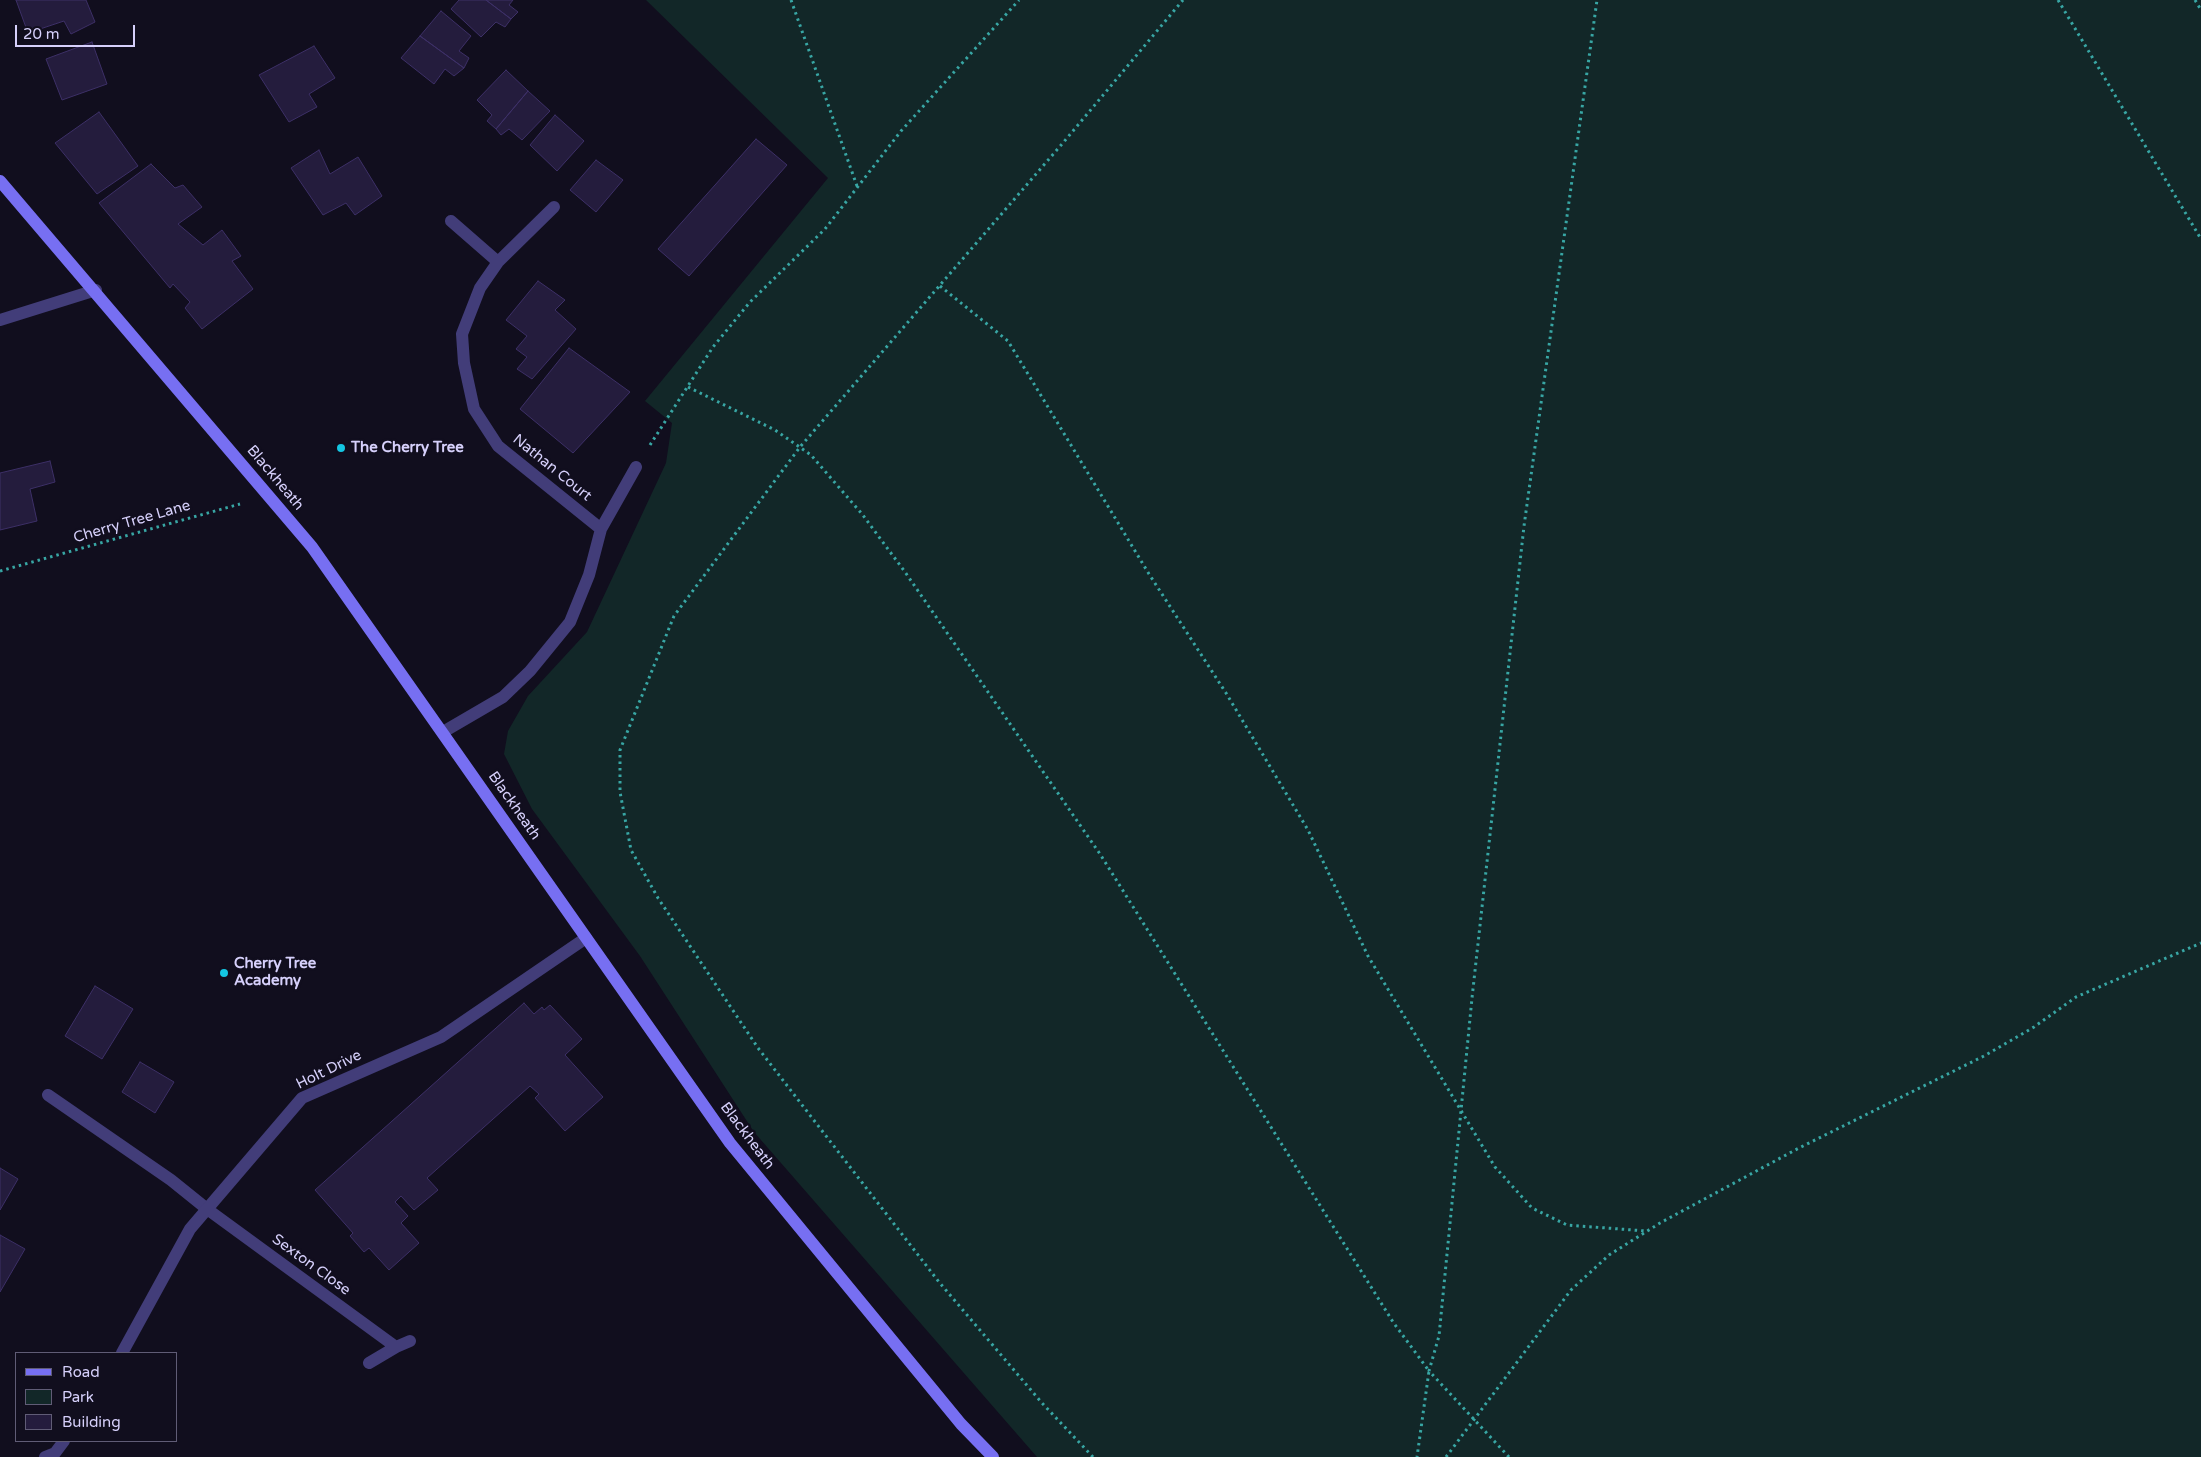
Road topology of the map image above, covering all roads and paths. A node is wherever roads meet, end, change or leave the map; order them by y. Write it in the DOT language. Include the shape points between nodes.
graph roads {
  1 [pos="791,0"];
  2 [pos="1019,0"];
  3 [pos="1183,0"];
  4 [pos="1597,0"];
  5 [pos="2058,0"];
  6 [pos="2195,0"];
  7 [pos="2201,10"];
  8 [pos="0,181"];
  9 [pos="857,187"];
  10 [pos="554,207"];
  11 [pos="451,221"];
  12 [pos="2201,239"];
  13 [pos="498,262"];
  14 [pos="940,286"];
  15 [pos="96,290"];
  16 [pos="0,320"];
  17 [pos="688,387"];
  18 [pos="800,447"];
  19 [pos="636,467"];
  20 [pos="269,496"];
  21 [pos="602,529"];
  22 [pos="0,571"];
  23 [pos="443,732"];
  24 [pos="586,938"];
  25 [pos="2201,943"];
  26 [pos="48,1095"];
  27 [pos="1462,1112"];
  28 [pos="206,1209"];
  29 [pos="1646,1231"];
  30 [pos="410,1341"];
  31 [pos="396,1347"];
  32 [pos="123,1352"];
  33 [pos="369,1363"];
  34 [pos="1429,1371"];
  35 [pos="1474,1420"];
  36 [pos="63,1442"];
  37 [pos="53,1455"];
  38 [pos="993,1457"];
  39 [pos="1093,1457"];
  40 [pos="1417,1457"];
  41 [pos="1446,1457"];
  42 [pos="1509,1457"];
  1 -- 9 [label="path"];
  2 -- 9 [label="path" via="901,131"];
  3 -- 14 [label="path"];
  4 -- 27 [label="path" via="1524,526"];
  5 -- 12 [label="path"];
  6 -- 7 [label="path"];
  8 -- 15 [label="main road, Blackheath"];
  9 -- 17 [label="path" via="825,229 750,302 713,347"];
  10 -- 13 [label="street, Nathan Court"];
  11 -- 13 [label="street"];
  13 -- 21 [label="street, Nathan Court" via="480,288 462,334 464,363 474,409 498,446"];
  14 -- 18 [label="path"];
  14 -- 27 [label="path" via="1008,341 1308,830 1368,956"];
  15 -- 16 [label="street"];
  15 -- 20 [label="main road, Blackheath"];
  17 -- 18 [label="path" via="775,430"];
  17 -- 19 [label="path"];
  18 -- 34 [label="path" via="811,455 862,514 1094,846 1393,1322"];
  18 -- 39 [label="path" via="674,616 620,750 620,792 631,850 658,898 758,1048 940,1282 1042,1403"];
  19 -- 21 [label="street"];
  20 -- 22 [label="path, Cherry Tree Lane"];
  20 -- 23 [label="main road, Blackheath" via="312,547"];
  21 -- 23 [label="street" via="589,575 570,622 530,671 503,697"];
  23 -- 24 [label="main road, Blackheath"];
  24 -- 28 [label="street, Holt Drive" via="441,1037 302,1098"];
  24 -- 38 [label="main road, Blackheath" via="730,1143 961,1424"];
  25 -- 29 [label="path" via="2076,997 2034,1027 1984,1056 1799,1148"];
  26 -- 28 [label="street, Sexton Close" via="171,1180"];
  27 -- 29 [label="path" via="1495,1167 1532,1208 1566,1225"];
  27 -- 34 [label="path" via="1440,1336"];
  28 -- 31 [label="street, Sexton Close"];
  28 -- 32 [label="street, Holt Drive" via="190,1229"];
  29 -- 35 [label="path" via="1609,1255 1571,1290"];
  30 -- 31 [label="street"];
  31 -- 33 [label="street"];
  34 -- 35 [label="path"];
  34 -- 40 [label="path"];
  35 -- 41 [label="path"];
  35 -- 42 [label="path"];
  36 -- 37 [label="street"];
}
